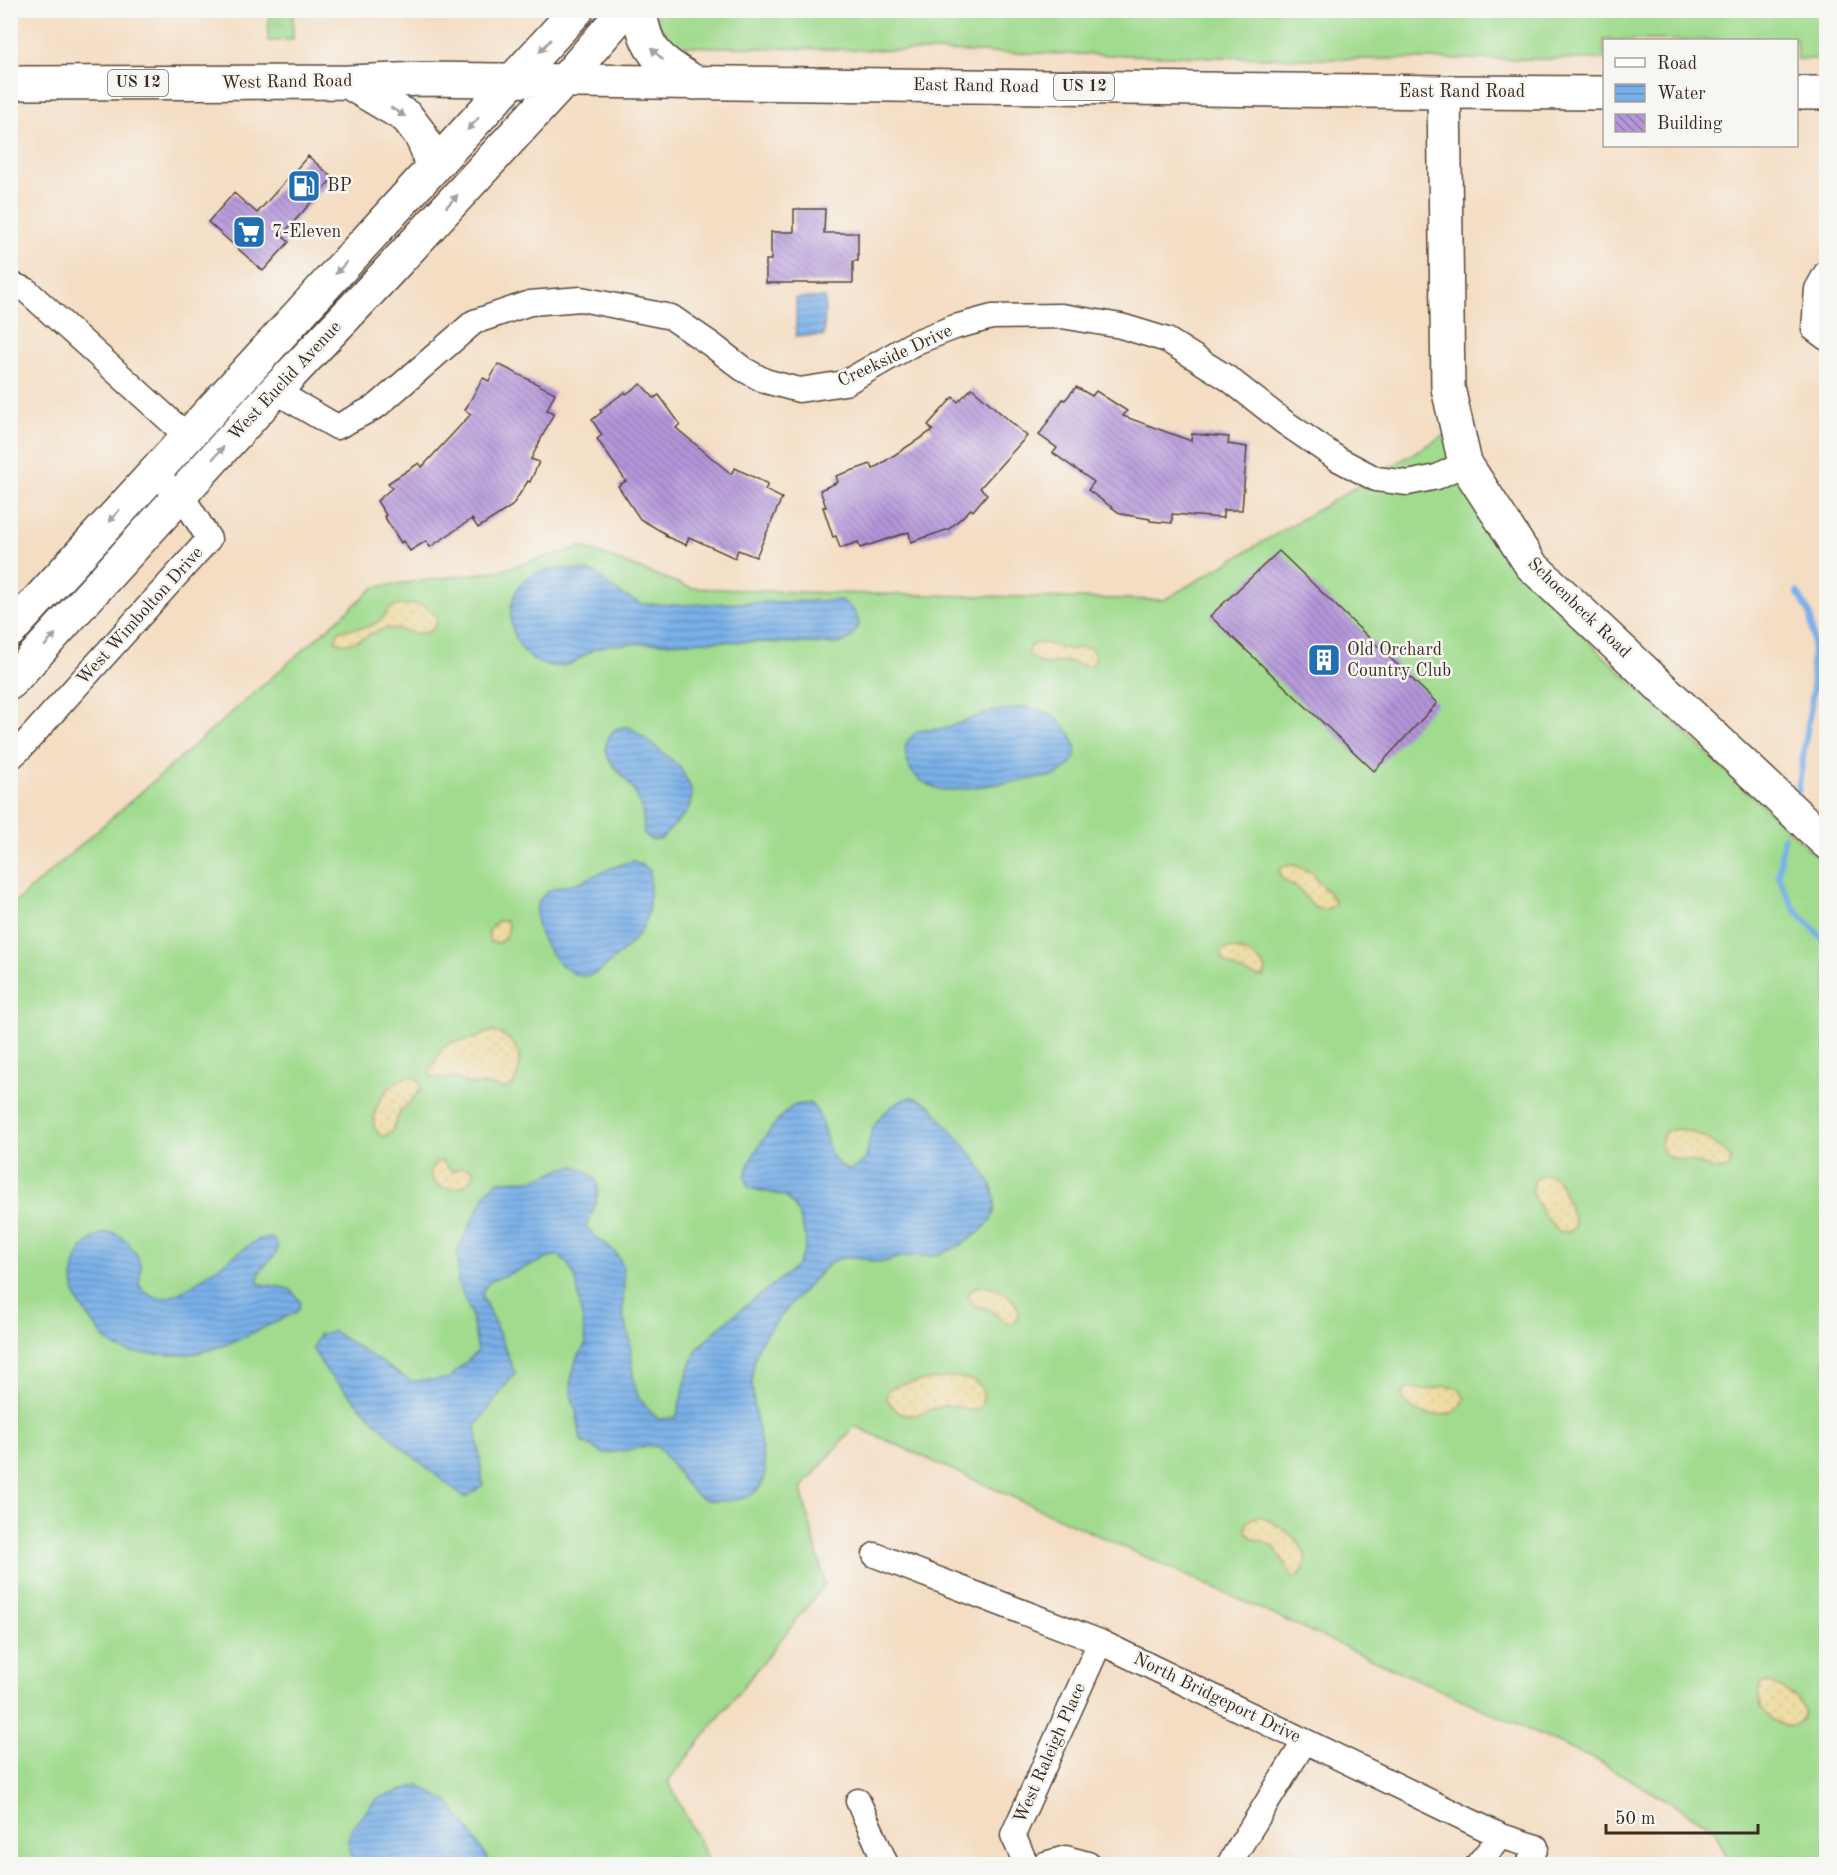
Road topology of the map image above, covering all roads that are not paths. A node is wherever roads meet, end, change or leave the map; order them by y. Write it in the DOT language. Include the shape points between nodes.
graph roads {
  1 [pos="577,10"];
  2 [pos="625,10"];
  3 [pos="640,10"];
  4 [pos="512,81"];
  5 [pos="348,82"];
  6 [pos="563,82"];
  7 [pos="696,82"];
  8 [pos="10,84"];
  9 [pos="1444,93"];
  10 [pos="1603,93"];
  11 [pos="1798,93"];
  12 [pos="1827,93"];
  13 [pos="432,169"];
  14 [pos="1827,273"];
  15 [pos="10,284"];
  16 [pos="1827,338"];
  17 [pos="275,390"];
  18 [pos="187,436"];
  19 [pos="1465,463"];
  20 [pos="154,473"];
  21 [pos="179,497"];
  22 [pos="10,631"];
  23 [pos="10,683"];
  24 [pos="10,758"];
  25 [pos="1827,842"];
  26 [pos="875,1555"];
  27 [pos="1100,1642"];
  28 [pos="1305,1741"];
  29 [pos="858,1800"];
  30 [pos="1501,1836"];
  31 [pos="886,1864"];
  32 [pos="1026,1864"];
  33 [pos="1045,1864"];
  34 [pos="1088,1864"];
  35 [pos="1229,1864"];
  36 [pos="1478,1864"];
  37 [pos="1529,1864"];
  1 -- 4 [label="main road, West Euclid Avenue, one-way"];
  2 -- 6 [label="main road, West Euclid Avenue"];
  7 -- 3 [label="main road, one-way" via="650,48"];
  4 -- 5 [label="main road, West Rand Road / US 12"];
  4 -- 6 [label="main road, West Rand Road / US 12"];
  4 -- 13 [label="main road, West Euclid Avenue, one-way"];
  5 -- 8 [label="main road, West Rand Road / US 12"];
  5 -- 13 [label="main road, one-way" via="407,117 423,142"];
  6 -- 7 [label="main road, East Rand Road / US 12"];
  17 -- 6 [label="main road, West Euclid Avenue, one-way"];
  7 -- 9 [label="main road, East Rand Road / US 12"];
  9 -- 10 [label="main road, East Rand Road / US 12"];
  9 -- 19 [label="main road, Schoenbeck Road" via="1448,388"];
  11 -- 12 [label="main road"];
  13 -- 18 [label="main road, West Euclid Avenue, one-way"];
  14 -- 16 [label="street" via="1817,289 1814,329"];
  15 -- 18 [label="street" via="26,290"];
  17 -- 19 [label="street, Creekside Drive" via="337,427 377,406 474,322 530,303 581,299 670,317 743,369 765,381 799,390 845,383 916,342 955,327 993,317 1062,316 1121,326 1167,340 1229,379 1345,464 1376,479 1408,483 1437,477"];
  21 -- 17 [label="main road, West Euclid Avenue, one-way"];
  18 -- 20 [label="main road, West Euclid Avenue"];
  19 -- 25 [label="main road, Schoenbeck Road" via="1531,565"];
  20 -- 21 [label="street, West Wimbolton Drive"];
  20 -- 22 [label="main road, West Euclid Avenue, one-way"];
  23 -- 21 [label="main road, West Euclid Avenue, one-way"];
  21 -- 24 [label="street, West Wimbolton Drive" via="210,539"];
  26 -- 27 [label="street, North Bridgeport Drive"];
  27 -- 28 [label="street, North Bridgeport Drive"];
  27 -- 32 [label="street, West Raleigh Place" via="1013,1835"];
  28 -- 30 [label="street, North Bridgeport Drive"];
  28 -- 35 [label="street"];
  29 -- 31 [label="street"];
  30 -- 36 [label="street"];
  30 -- 37 [label="street, North Bridgeport Drive" via="1536,1847"];
  33 -- 34 [label="street" via="1066,1858"];
}
